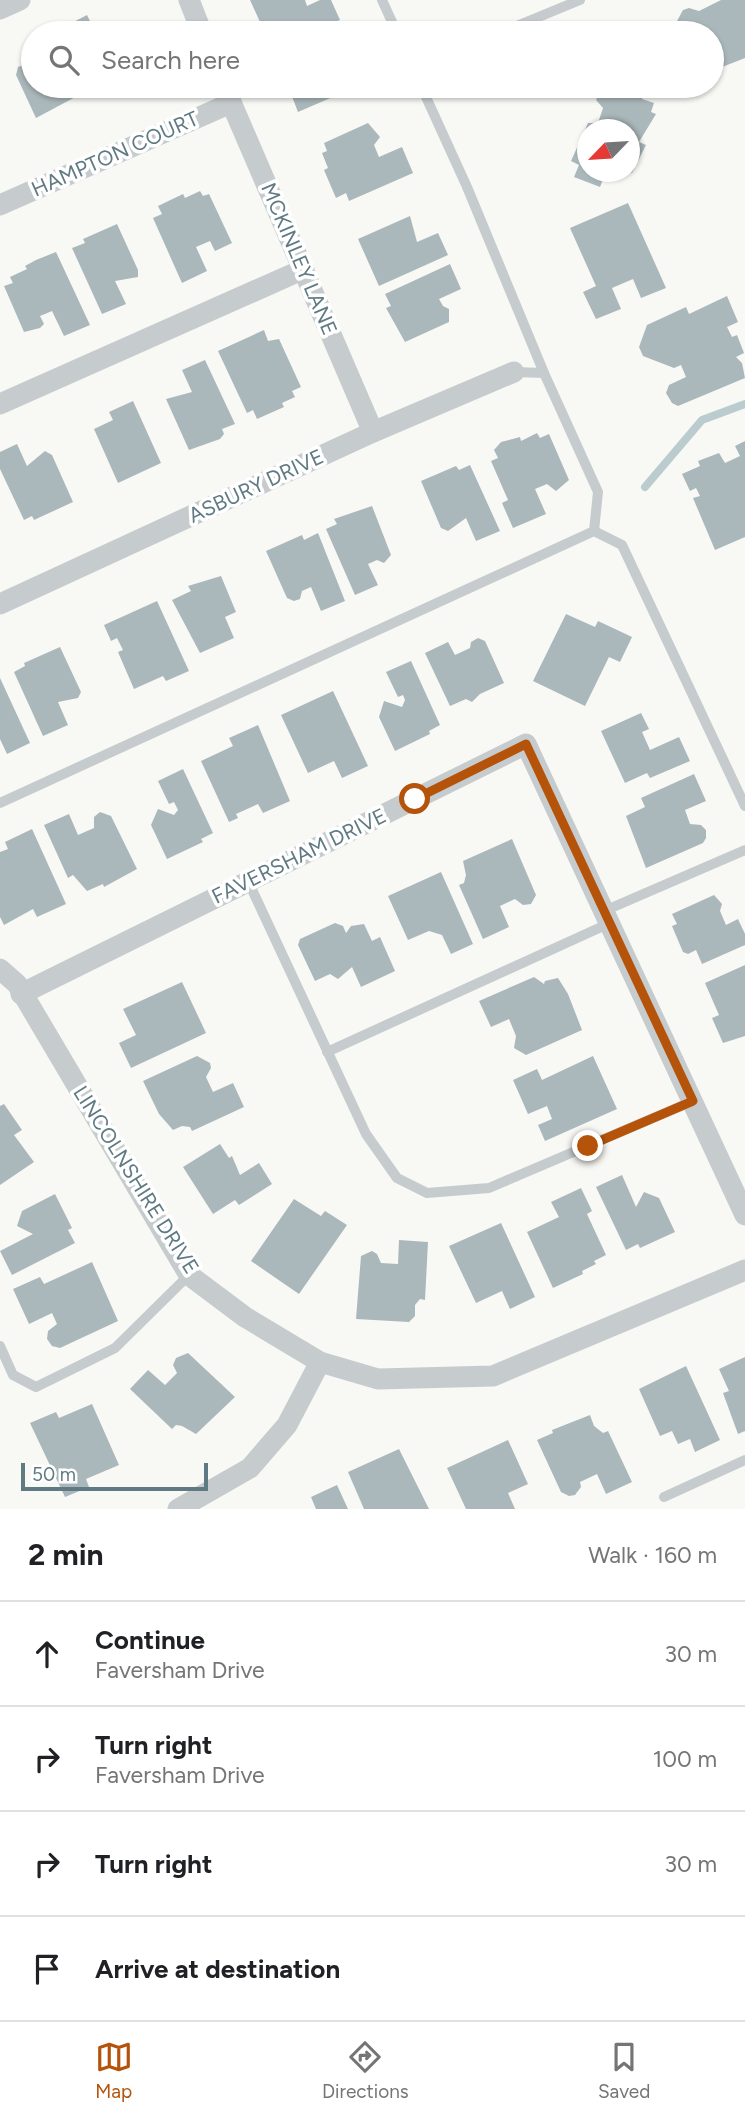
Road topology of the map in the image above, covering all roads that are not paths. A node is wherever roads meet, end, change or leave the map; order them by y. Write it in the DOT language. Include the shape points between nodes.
graph roads {
  1 [pos="20,0"];
  2 [pos="188,0"];
  3 [pos="382,0"];
  4 [pos="580,0"];
  5 [pos="0,9"];
  6 [pos="197,21"];
  7 [pos="392,21"];
  8 [pos="529,21"];
  9 [pos="219,98"];
  10 [pos="229,98"];
  11 [pos="426,98"];
  12 [pos="0,205"];
  13 [pos="303,269"];
  14 [pos="514,372"];
  15 [pos="544,373"];
  16 [pos="0,404"];
  17 [pos="373,432"];
  18 [pos="594,531"];
  19 [pos="0,604"];
  20 [pos="0,803"];
  21 [pos="745,806"];
  22 [pos="745,850"];
  23 [pos="248,881"];
  24 [pos="607,917"];
  25 [pos="0,969"];
  26 [pos="21,994"];
  27 [pos="327,1052"];
  28 [pos="693,1101"];
  29 [pos="745,1215"];
  30 [pos="745,1270"];
  31 [pos="189,1275"];
  32 [pos="0,1346"];
  33 [pos="320,1362"];
  34 [pos="745,1460"];
  35 [pos="664,1497"];
  36 [pos="177,1509"];
  1 -- 5 [label="street"];
  2 -- 6 [label="street"];
  3 -- 7 [label="lane"];
  4 -- 8 [label="lane"];
  9 -- 12 [label="street, HAMPTON COURT"];
  10 -- 13 [label="street, MCKINLEY LANE"];
  11 -- 15 [label="lane"];
  13 -- 16 [label="street"];
  13 -- 17 [label="street, MCKINLEY LANE"];
  14 -- 15 [label="lane"];
  14 -- 17 [label="street, ASBURY DRIVE"];
  15 -- 18 [label="lane" via="598,492"];
  17 -- 19 [label="street, ASBURY DRIVE"];
  18 -- 20 [label="lane"];
  18 -- 21 [label="lane" via="622,545"];
  22 -- 24 [label="lane"];
  23 -- 24 [label="street, FAVERSHAM DRIVE" via="526,744"];
  23 -- 26 [label="street, FAVERSHAM DRIVE"];
  23 -- 27 [label="lane"];
  24 -- 27 [label="lane"];
  24 -- 28 [label="street, FAVERSHAM DRIVE"];
  25 -- 26 [label="street, LINCOLNSHIRE DRIVE"];
  26 -- 31 [label="street, LINCOLNSHIRE DRIVE"];
  27 -- 28 [label="lane" via="366,1134 397,1178 427,1193 489,1188"];
  28 -- 29 [label="street, FAVERSHAM DRIVE"];
  30 -- 33 [label="street, LINCOLNSHIRE DRIVE" via="493,1376 379,1379"];
  31 -- 32 [label="lane" via="115,1348 36,1387 13,1375"];
  31 -- 33 [label="street, LINCOLNSHIRE DRIVE" via="245,1317"];
  33 -- 36 [label="street" via="287,1425 250,1468"];
  34 -- 35 [label="lane"];
}
